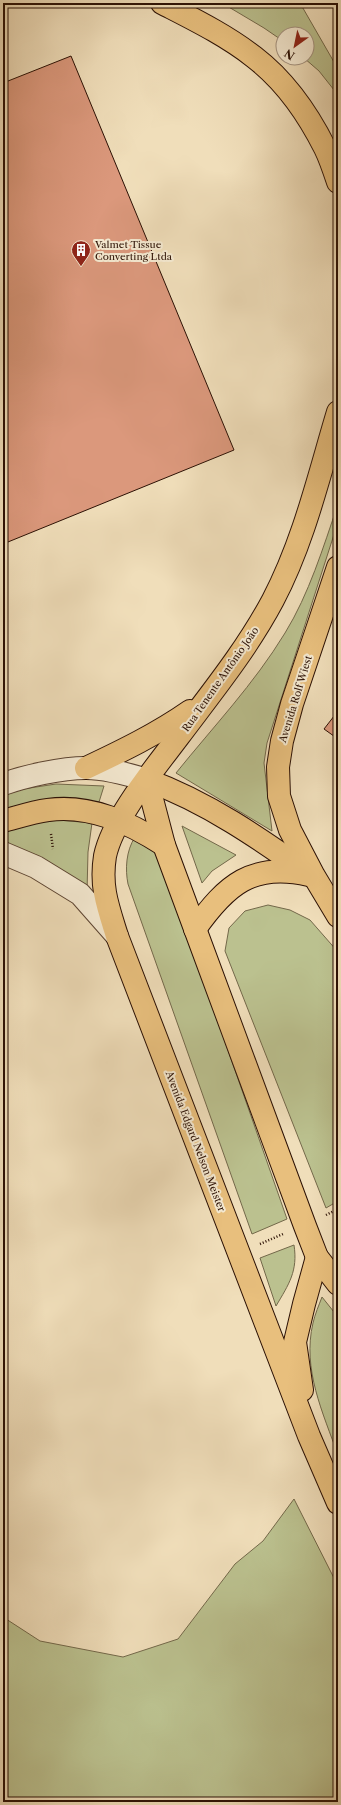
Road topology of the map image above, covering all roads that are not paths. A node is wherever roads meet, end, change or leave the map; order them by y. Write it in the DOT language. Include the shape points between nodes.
graph roads {
  1 [pos="162,3"];
  2 [pos="338,182"];
  3 [pos="338,412"];
  4 [pos="338,567"];
  5 [pos="209,697"];
  6 [pos="86,768"];
  7 [pos="147,780"];
  8 [pos="3,784"];
  9 [pos="3,821"];
  10 [pos="119,821"];
  11 [pos="164,845"];
  12 [pos="3,853"];
  13 [pos="314,876"];
  14 [pos="338,916"];
  15 [pos="195,929"];
  16 [pos="117,936"];
  17 [pos="317,1257"];
  18 [pos="338,1275"];
  19 [pos="338,1284"];
  20 [pos="309,1436"];
  21 [pos="338,1503"];
  1 -- 2 [label="main road" via="230,41 254,57 279,81 304,112 325,148"];
  3 -- 5 [label="main road, Rua Tenente Antônio João" via="308,512 273,598 251,638"];
  4 -- 13 [label="main road, Avenida Rolf Wiest" via="292,704 278,767 278,796 290,830"];
  5 -- 6 [label="main road" via="134,746"];
  5 -- 7 [label="main road, Rua Tenente Antônio João"];
  6 -- 7 [label="street"];
  6 -- 8 [label="street" via="44,774"];
  7 -- 10 [label="main road, Avenida Edgard Nelson Meister"];
  7 -- 11 [label="main road"];
  7 -- 13 [label="main road" via="176,790 215,811"];
  9 -- 10 [label="main road" via="48,810 66,809 92,812"];
  10 -- 11 [label="main road"];
  10 -- 16 [label="main road, Avenida Edgard Nelson Meister" via="110,837 104,872 104,893"];
  11 -- 15 [label="main road"];
  12 -- 16 [label="street" via="36,866 80,894"];
  13 -- 14 [label="main road, Avenida Rolf Wiest"];
  13 -- 15 [label="main road" via="291,871 267,872 245,878 225,891"];
  15 -- 17 [label="main road"];
  16 -- 20 [label="main road, Avenida Edgard Nelson Meister"];
  17 -- 18 [label="main road"];
  17 -- 19 [label="main road"];
  17 -- 20 [label="main road" via="295,1342"];
  20 -- 21 [label="main road, Avenida Edgard Nelson Meister"];
}
